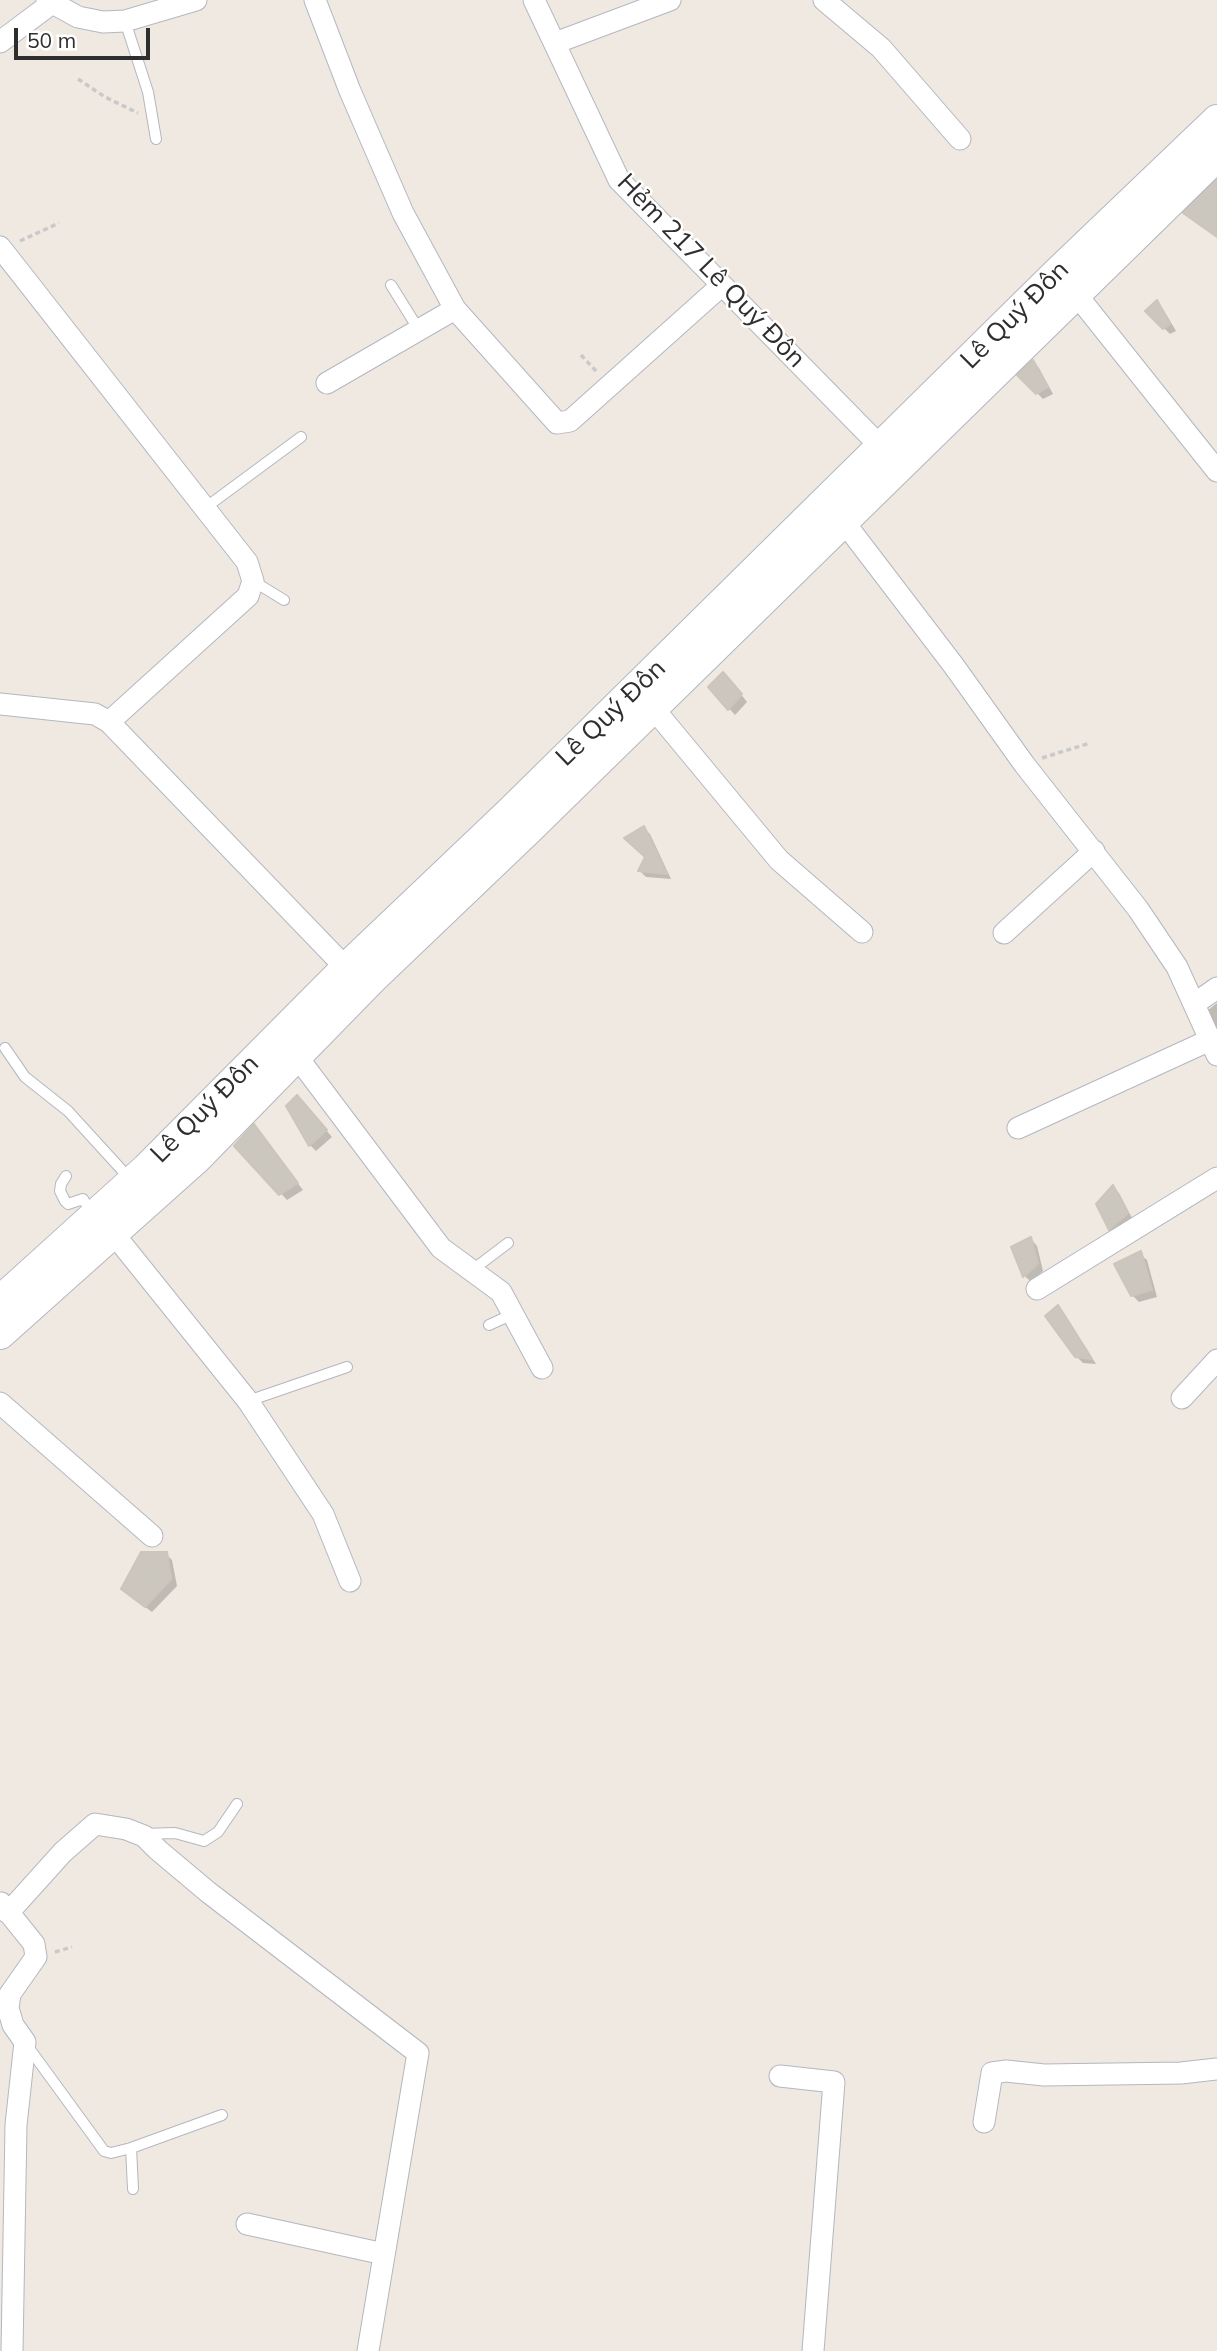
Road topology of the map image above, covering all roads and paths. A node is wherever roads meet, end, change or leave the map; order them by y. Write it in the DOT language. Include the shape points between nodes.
graph roads {
  1 [pos="196,0"];
  2 [pos="315,0"];
  3 [pos="534,0"];
  4 [pos="670,0"];
  5 [pos="824,0"];
  6 [pos="60,3"];
  7 [pos="125,22"];
  8 [pos="0,42"];
  9 [pos="555,44"];
  10 [pos="78,79"];
  11 [pos="153,118"];
  12 [pos="1217,120"];
  13 [pos="156,139"];
  14 [pos="960,139"];
  15 [pos="1217,156"];
  16 [pos="59,223"];
  17 [pos="3,256"];
  18 [pos="1067,283"];
  19 [pos="391,285"];
  20 [pos="721,286"];
  21 [pos="455,309"];
  22 [pos="419,330"];
  23 [pos="327,383"];
  24 [pos="301,438"];
  25 [pos="881,447"];
  26 [pos="1217,471"];
  27 [pos="205,508"];
  28 [pos="844,522"];
  29 [pos="253,581"];
  30 [pos="284,600"];
  31 [pos="0,704"];
  32 [pos="653,708"];
  33 [pos="108,722"];
  34 [pos="1090,743"];
  35 [pos="1024,764"];
  36 [pos="518,822"];
  37 [pos="1094,851"];
  38 [pos="862,932"];
  39 [pos="1003,933"];
  40 [pos="346,968"];
  41 [pos="1217,988"];
  42 [pos="1194,1004"];
  43 [pos="5,1048"];
  44 [pos="1213,1048"];
  45 [pos="298,1058"];
  46 [pos="1018,1128"];
  47 [pos="66,1176"];
  48 [pos="1217,1178"];
  49 [pos="132,1181"];
  50 [pos="103,1224"];
  51 [pos="508,1243"];
  52 [pos="471,1271"];
  53 [pos="1037,1289"];
  54 [pos="0,1301"];
  55 [pos="513,1314"];
  56 [pos="489,1325"];
  57 [pos="0,1334"];
  58 [pos="1217,1360"];
  59 [pos="347,1367"];
  60 [pos="542,1368"];
  61 [pos="1182,1398"];
  62 [pos="248,1401"];
  63 [pos="0,1403"];
  64 [pos="152,1535"];
  65 [pos="350,1581"];
  66 [pos="237,1804"];
  67 [pos="140,1834"];
  68 [pos="4,1908"];
  69 [pos="25,2042"];
  70 [pos="1217,2069"];
  71 [pos="779,2076"];
  72 [pos="222,2115"];
  73 [pos="984,2122"];
  74 [pos="131,2148"];
  75 [pos="133,2189"];
  76 [pos="247,2224"];
  77 [pos="384,2254"];
  78 [pos="12,2351"];
  79 [pos="368,2351"];
  80 [pos="813,2351"];
  1 -- 7 [label="street"];
  2 -- 21 [label="street" via="403,213"];
  3 -- 9 [label="street, Hẻm 217 Lê Quý Đôn"];
  4 -- 9 [label="street"];
  5 -- 14 [label="street" via="881,48"];
  6 -- 7 [label="street" via="89,20"];
  6 -- 8 [label="street"];
  7 -- 11 [label="lane"];
  9 -- 20 [label="street, Hẻm 217 Lê Quý Đôn" via="619,180"];
  10 -- 11 [label="path" via="129,110"];
  11 -- 13 [label="lane"];
  12 -- 18 [label="main road, Lê Quý Đôn"];
  15 -- 18 [label="main road, Lê Quý Đôn"];
  16 -- 17 [label="path"];
  17 -- 27 [label="street"];
  18 -- 25 [label="main road, Lê Quý Đôn"];
  18 -- 26 [label="street"];
  18 -- 28 [label="main road, Lê Quý Đôn"];
  19 -- 22 [label="lane"];
  20 -- 21 [label="street" via="570,421 557,423"];
  20 -- 25 [label="street, Hẻm 217 Lê Quý Đôn"];
  21 -- 22 [label="street"];
  22 -- 23 [label="street"];
  24 -- 27 [label="lane"];
  25 -- 36 [label="main road, Lê Quý Đôn"];
  27 -- 29 [label="street" via="247,562"];
  28 -- 32 [label="main road, Lê Quý Đôn"];
  28 -- 35 [label="street"];
  29 -- 30 [label="lane"];
  29 -- 33 [label="street" via="248,596"];
  31 -- 33 [label="street" via="95,714"];
  32 -- 36 [label="main road, Lê Quý Đôn"];
  32 -- 38 [label="street" via="779,860"];
  33 -- 40 [label="street"];
  34 -- 35 [label="path"];
  35 -- 37 [label="street"];
  36 -- 40 [label="main road, Lê Quý Đôn"];
  36 -- 45 [label="main road, Lê Quý Đôn"];
  37 -- 39 [label="street"];
  37 -- 42 [label="street" via="1177,967"];
  40 -- 49 [label="main road, Lê Quý Đôn"];
  41 -- 42 [label="street"];
  42 -- 44 [label="street"];
  43 -- 49 [label="lane" via="25,1077 68,1111"];
  44 -- 46 [label="street"];
  45 -- 50 [label="main road, Lê Quý Đôn" via="197,1158"];
  45 -- 52 [label="street" via="441,1248"];
  47 -- 50 [label="lane" via="61,1184 65,1201 83,1199"];
  48 -- 53 [label="street"];
  49 -- 50 [label="main road, Lê Quý Đôn"];
  50 -- 54 [label="main road, Lê Quý Đôn"];
  50 -- 57 [label="main road, Lê Quý Đôn"];
  50 -- 62 [label="street"];
  51 -- 52 [label="lane"];
  52 -- 55 [label="street" via="501,1292"];
  55 -- 56 [label="lane"];
  55 -- 60 [label="street"];
  58 -- 61 [label="street"];
  59 -- 62 [label="lane"];
  62 -- 65 [label="street" via="323,1514"];
  63 -- 64 [label="street"];
  66 -- 67 [label="lane" via="218,1832 204,1841 175,1833"];
  67 -- 68 [label="street" via="95,1824"];
  67 -- 77 [label="street" via="418,2053"];
  68 -- 69 [label="street" via="34,1944 36,1957 10,1994 8,2008"];
  69 -- 74 [label="lane" via="104,2151"];
  69 -- 78 [label="street" via="16,2138"];
  70 -- 73 [label="street" via="992,2073"];
  71 -- 80 [label="street" via="834,2082"];
  72 -- 74 [label="lane"];
  74 -- 75 [label="lane"];
  76 -- 77 [label="street"];
  77 -- 79 [label="street"];
}
